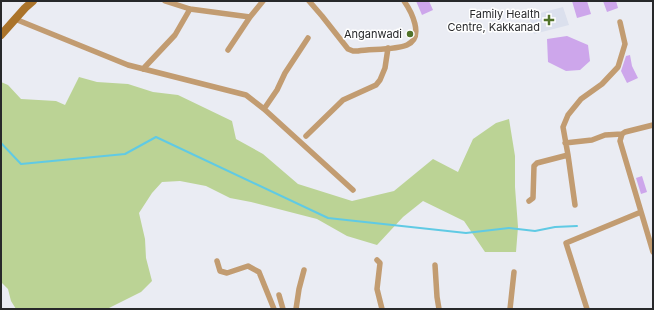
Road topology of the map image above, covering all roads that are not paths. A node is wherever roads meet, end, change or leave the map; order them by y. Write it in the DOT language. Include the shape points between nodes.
graph roads {
  1 [pos="33,1"];
  2 [pos="165,1"];
  3 [pos="263,1"];
  4 [pos="309,1"];
  5 [pos="404,1"];
  6 [pos="190,9"];
  7 [pos="250,17"];
  8 [pos="15,19"];
  9 [pos="620,22"];
  10 [pos="1,35"];
  11 [pos="308,38"];
  12 [pos="388,48"];
  13 [pos="228,50"];
  14 [pos="143,69"];
  15 [pos="264,109"];
  16 [pos="653,125"];
  17 [pos="622,134"];
  18 [pos="306,136"];
  19 [pos="566,143"];
  20 [pos="568,156"];
  21 [pos="353,190"];
  22 [pos="529,201"];
  23 [pos="575,205"];
  24 [pos="641,212"];
  25 [pos="653,252"];
  26 [pos="377,260"];
  27 [pos="217,261"];
  28 [pos="435,264"];
  29 [pos="304,270"];
  30 [pos="514,272"];
  31 [pos="279,295"];
  32 [pos="274,309"];
  33 [pos="283,309"];
  34 [pos="296,309"];
  35 [pos="382,309"];
  36 [pos="439,309"];
  37 [pos="510,309"];
  38 [pos="587,309"];
  1 -- 8 [label="street"];
  2 -- 6 [label="street"];
  3 -- 7 [label="street"];
  4 -- 12 [label="street" via="348,49 358,51"];
  5 -- 12 [label="street" via="414,18 414,38 407,45"];
  6 -- 7 [label="street"];
  6 -- 14 [label="street" via="175,35"];
  7 -- 13 [label="street"];
  8 -- 10 [label="street"];
  8 -- 14 [label="street"];
  9 -- 19 [label="street" via="625,44 618,67 602,84 581,99 568,115 563,127"];
  11 -- 15 [label="street"];
  12 -- 18 [label="street" via="384,68 376,85 343,100"];
  14 -- 15 [label="street" via="246,95"];
  15 -- 21 [label="street"];
  16 -- 17 [label="street"];
  17 -- 19 [label="street" via="605,134 592,140"];
  17 -- 24 [label="street" via="621,146"];
  19 -- 20 [label="street"];
  20 -- 22 [label="street" via="536,163 533,198"];
  20 -- 23 [label="street"];
  24 -- 25 [label="street"];
  24 -- 38 [label="street" via="566,243"];
  26 -- 35 [label="street" via="380,263 377,289"];
  27 -- 32 [label="street" via="220,271 227,273 248,266 259,272"];
  28 -- 36 [label="street"];
  29 -- 34 [label="street"];
  30 -- 37 [label="street"];
  31 -- 33 [label="street"];
}
